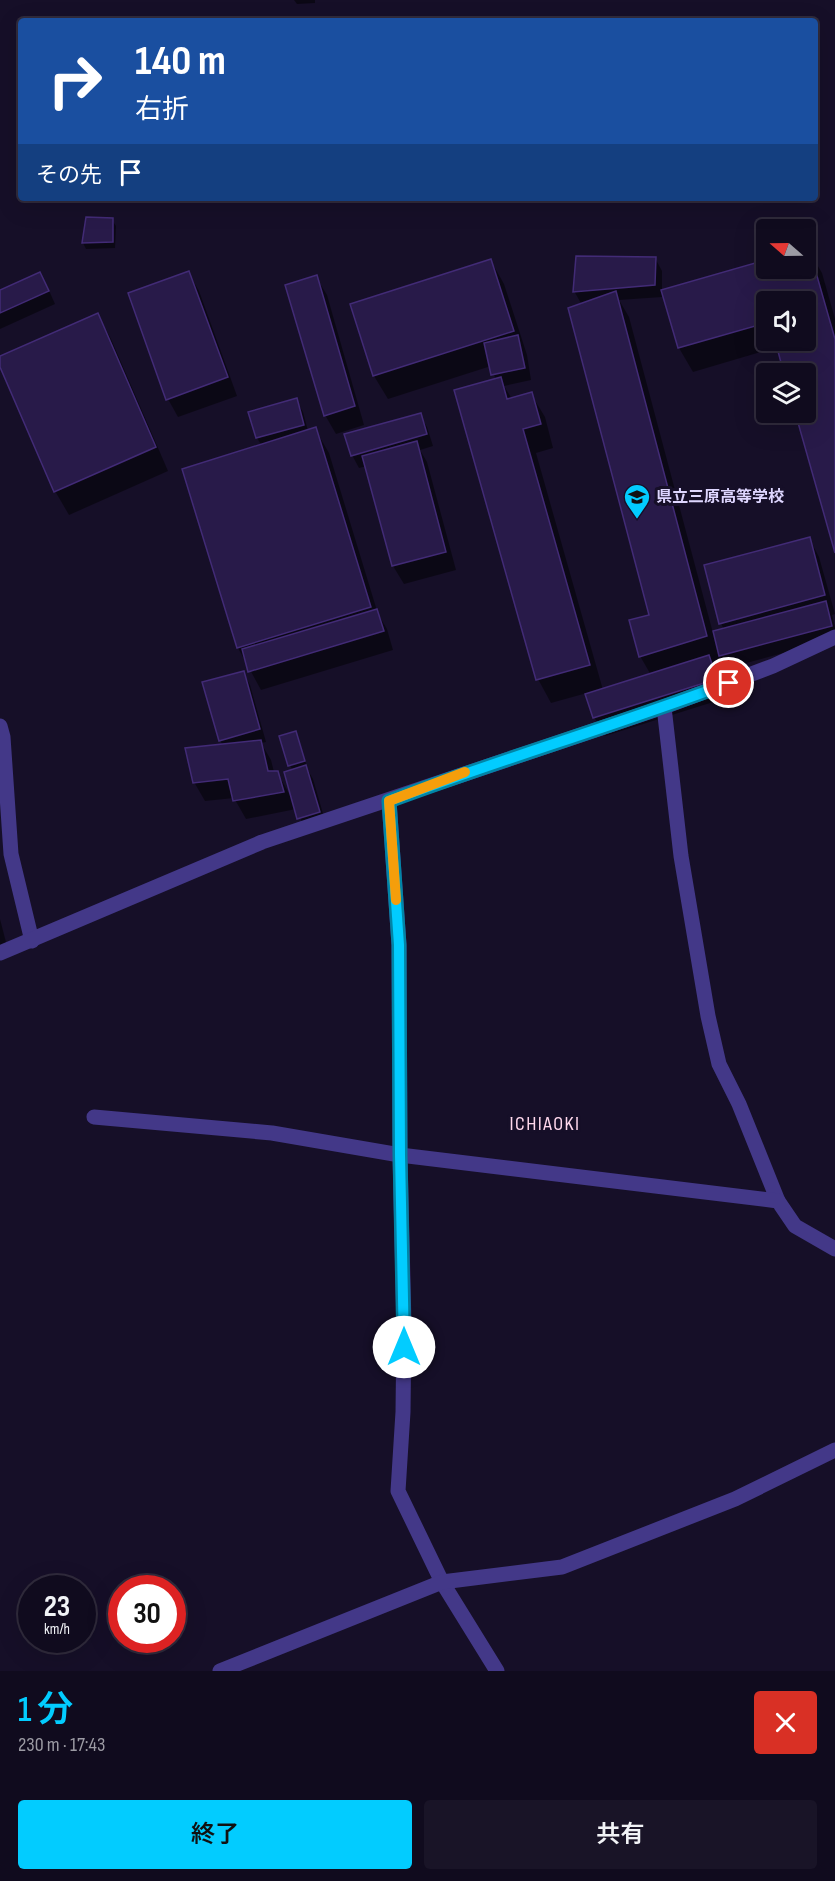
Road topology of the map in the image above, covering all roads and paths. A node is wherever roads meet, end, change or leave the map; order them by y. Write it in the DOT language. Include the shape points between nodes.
graph roads {
  1 [pos="835,637"];
  2 [pos="664,707"];
  3 [pos="0,726"];
  4 [pos="389,801"];
  5 [pos="32,941"];
  6 [pos="0,953"];
  7 [pos="94,1117"];
  8 [pos="400,1155"];
  9 [pos="778,1201"];
  10 [pos="835,1249"];
  11 [pos="835,1450"];
  12 [pos="442,1582"];
  13 [pos="220,1671"];
  14 [pos="497,1671"];
  1 -- 2 [label="street" via="773,666"];
  2 -- 4 [label="street"];
  2 -- 9 [label="street" via="681,856 719,1064"];
  3 -- 5 [label="street" via="11,854"];
  4 -- 5 [label="street" via="262,842"];
  4 -- 8 [label="street" via="399,945"];
  5 -- 6 [label="street"];
  7 -- 8 [label="street" via="272,1133"];
  8 -- 9 [label="street"];
  8 -- 12 [label="street" via="404,1325 398,1491"];
  9 -- 10 [label="street" via="795,1226"];
  11 -- 12 [label="street" via="735,1499 562,1567"];
  12 -- 13 [label="street"];
  12 -- 14 [label="street"];
}
